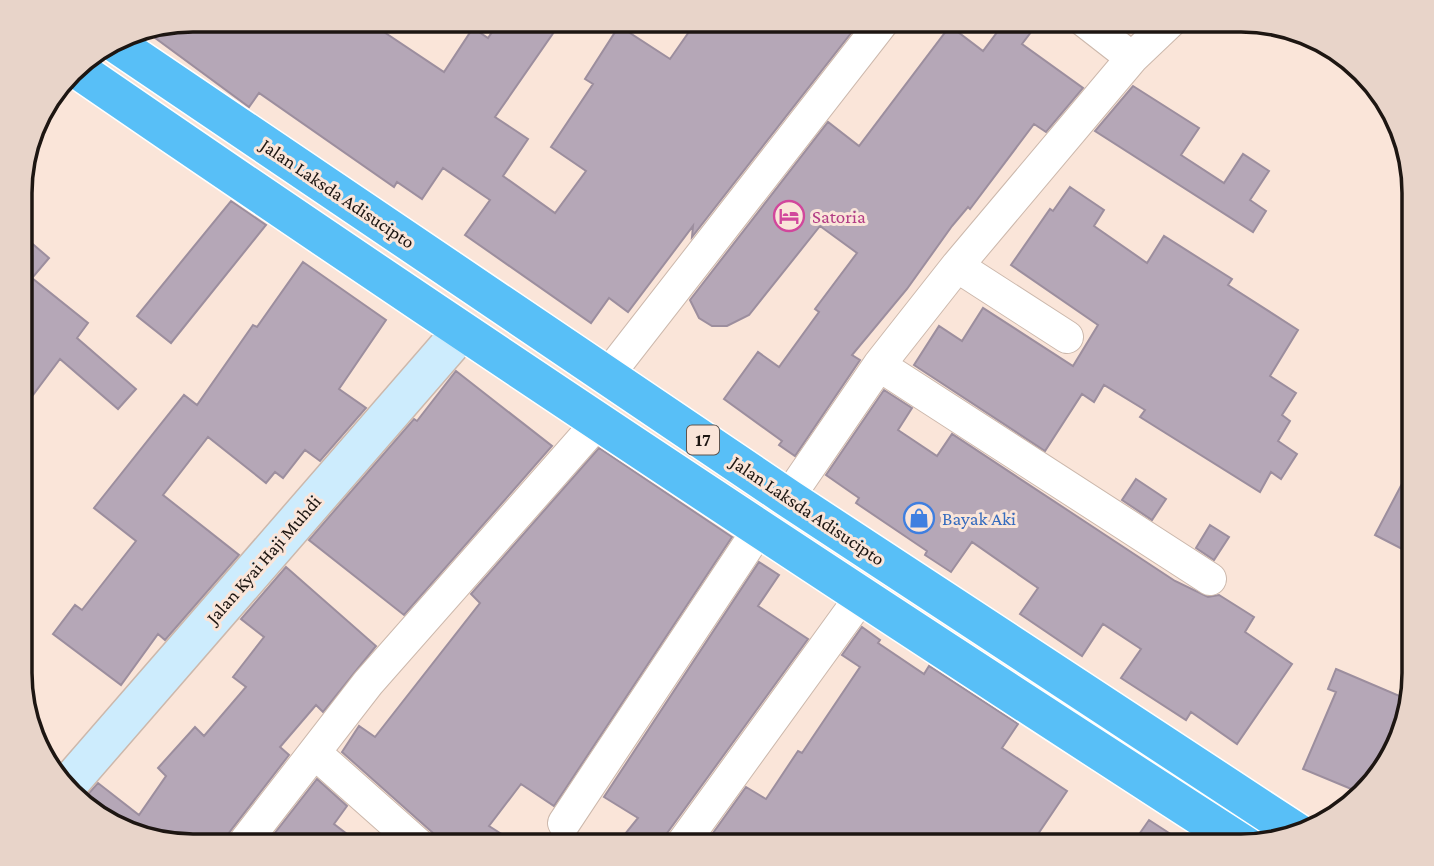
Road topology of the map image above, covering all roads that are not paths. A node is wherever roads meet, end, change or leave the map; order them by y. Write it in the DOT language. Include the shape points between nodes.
graph roads {
  1 [pos="875,32"];
  2 [pos="1099,32"];
  3 [pos="1159,32"];
  4 [pos="122,48"];
  5 [pos="1132,58"];
  6 [pos="83,74"];
  7 [pos="957,267"];
  8 [pos="461,332"];
  9 [pos="1067,338"];
  10 [pos="879,365"];
  11 [pos="608,374"];
  12 [pos="598,422"];
  13 [pos="788,498"];
  14 [pos="759,529"];
  15 [pos="1210,579"];
  16 [pos="861,597"];
  17 [pos="316,753"];
  18 [pos="72,781"];
  19 [pos="564,823"];
  20 [pos="1289,827"];
  21 [pos="251,834"];
  22 [pos="406,834"];
  23 [pos="689,834"];
  24 [pos="1227,834"];
  1 -- 11 [label="street"];
  2 -- 5 [label="street"];
  3 -- 5 [label="street"];
  4 -- 11 [label="highway, Jalan Laksda Adisucipto / 17"];
  5 -- 7 [label="street"];
  6 -- 8 [label="highway, 17"];
  7 -- 9 [label="street"];
  7 -- 10 [label="street"];
  8 -- 12 [label="highway, 17"];
  8 -- 18 [label="street, Jalan Kyai Haji Muhdi"];
  10 -- 13 [label="street"];
  10 -- 15 [label="street"];
  11 -- 13 [label="highway, Jalan Laksda Adisucipto / 17"];
  12 -- 14 [label="highway, 17"];
  12 -- 17 [label="street" via="368,683"];
  13 -- 20 [label="highway, Jalan Laksda Adisucipto / 17"];
  14 -- 16 [label="highway, 17"];
  14 -- 19 [label="street"];
  16 -- 23 [label="street"];
  16 -- 24 [label="highway, 17"];
  17 -- 21 [label="street"];
  17 -- 22 [label="street"];
}
